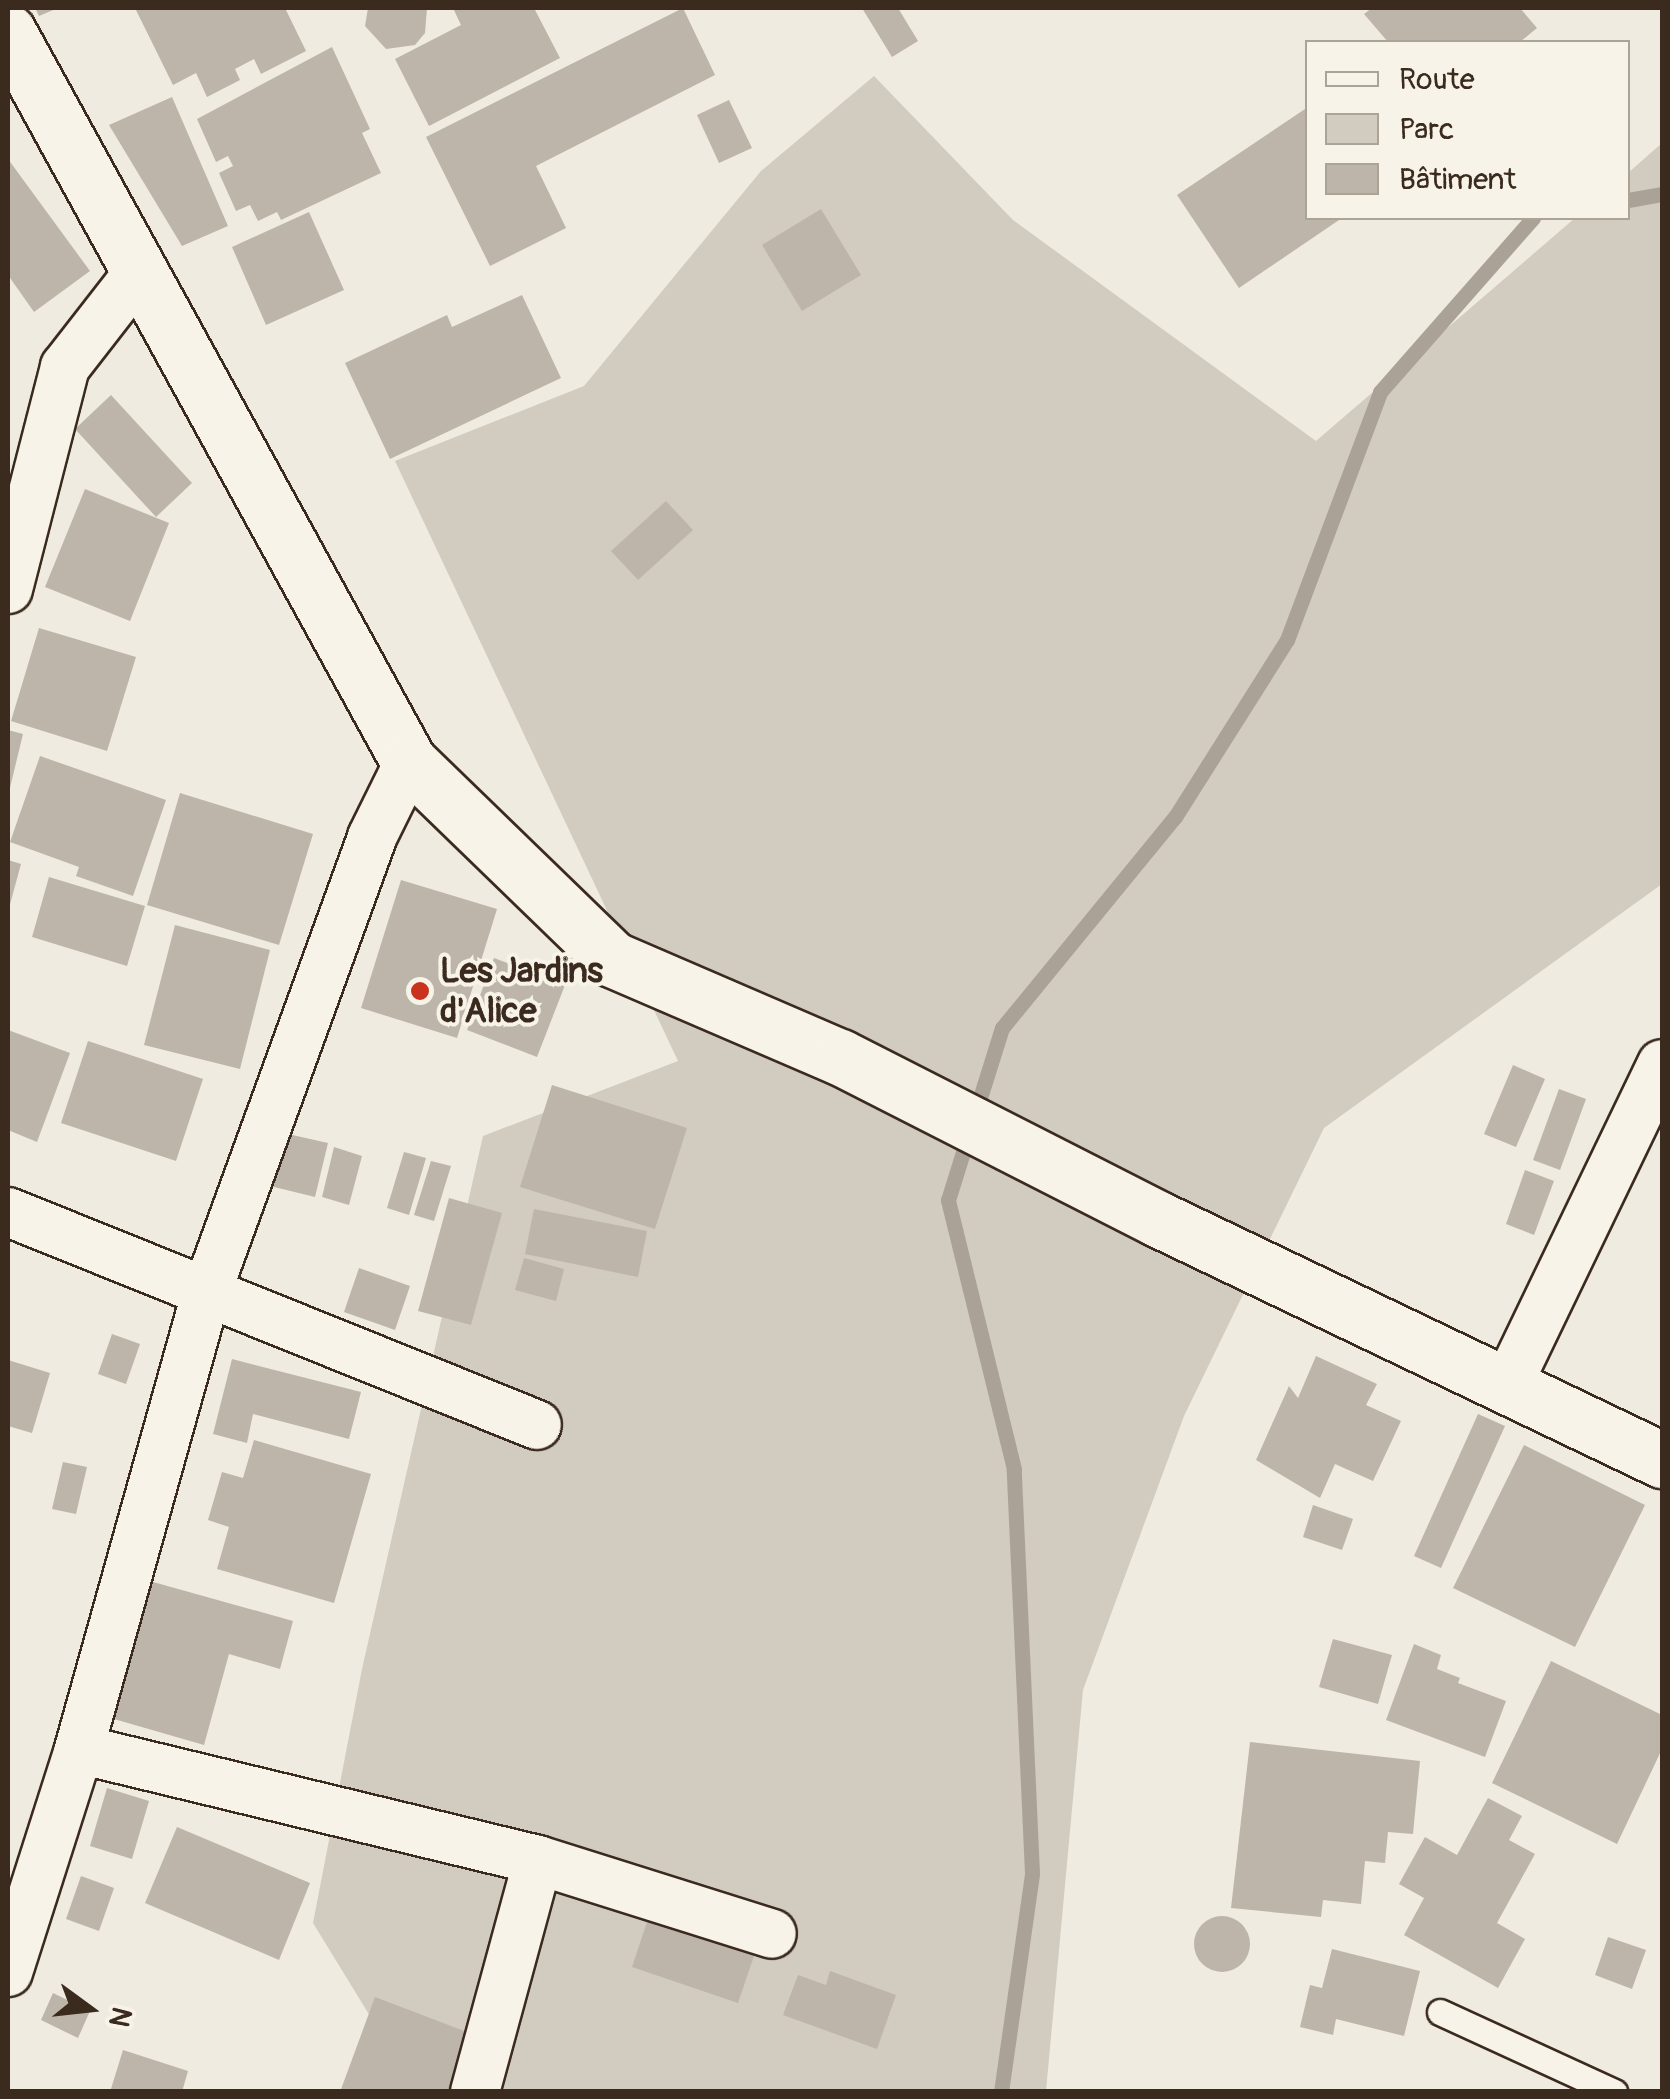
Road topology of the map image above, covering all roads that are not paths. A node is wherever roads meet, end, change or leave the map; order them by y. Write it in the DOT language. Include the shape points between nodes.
graph roads {
  1 [pos="8,32"];
  2 [pos="139,272"];
  3 [pos="8,588"];
  4 [pos="409,762"];
  5 [pos="1662,1064"];
  6 [pos="8,1212"];
  7 [pos="206,1294"];
  8 [pos="1508,1386"];
  9 [pos="537,1424"];
  10 [pos="1662,1460"];
  11 [pos="80,1749"];
  12 [pos="538,1860"];
  13 [pos="772,1934"];
  14 [pos="8,1972"];
  15 [pos="1440,2012"];
  16 [pos="475,2092"];
  17 [pos="1614,2092"];
  1 -- 2 [label="street"];
  2 -- 3 [label="street" via="65,367"];
  2 -- 4 [label="street"];
  4 -- 7 [label="street" via="372,837"];
  4 -- 8 [label="street" via="612,958 840,1057"];
  5 -- 8 [label="street"];
  6 -- 7 [label="street"];
  7 -- 9 [label="street"];
  7 -- 11 [label="street"];
  8 -- 10 [label="street"];
  11 -- 12 [label="street"];
  11 -- 14 [label="street"];
  12 -- 13 [label="street"];
  12 -- 16 [label="street"];
  15 -- 17 [label="lane"];
}
